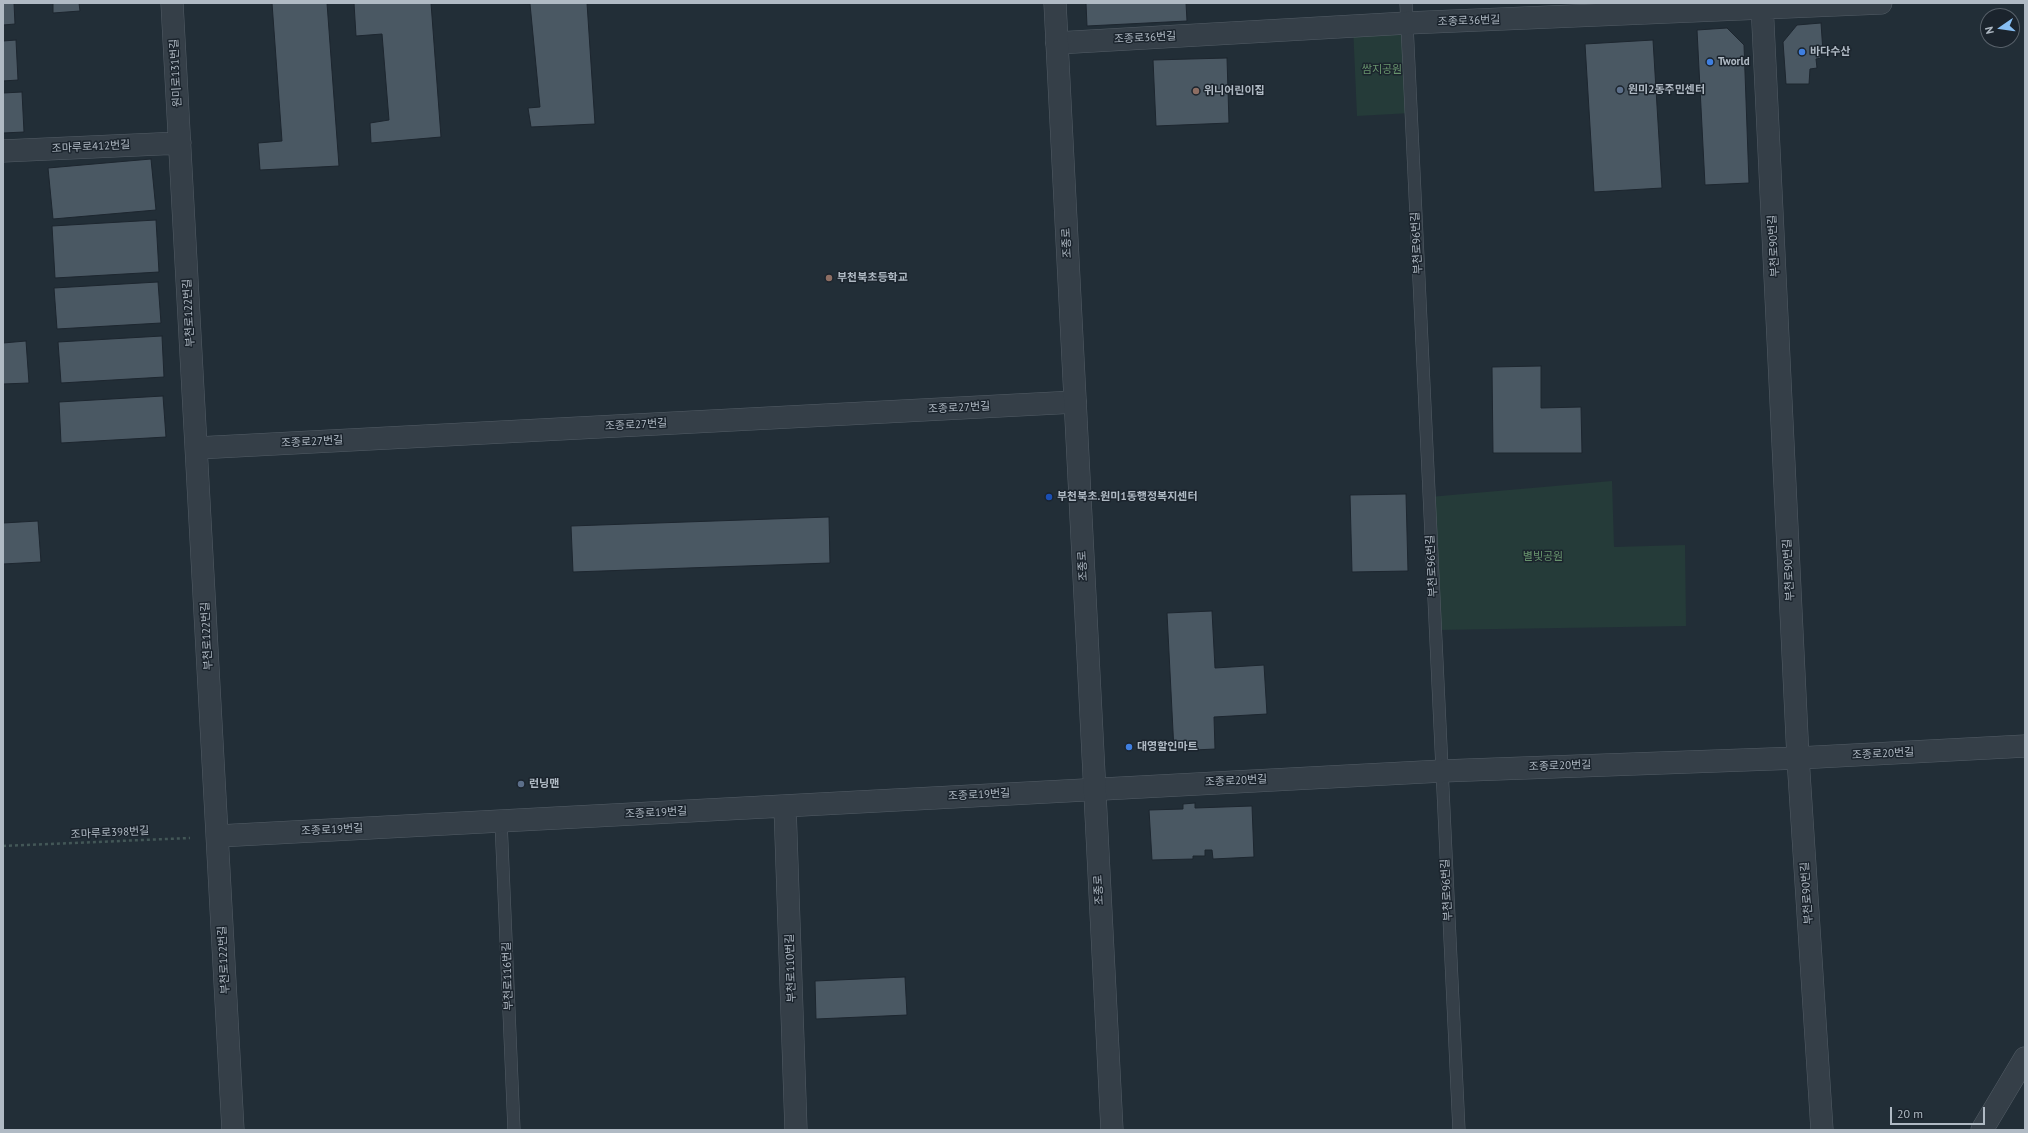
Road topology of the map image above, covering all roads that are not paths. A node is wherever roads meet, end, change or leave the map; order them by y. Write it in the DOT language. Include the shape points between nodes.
graph roads {
  1 [pos="172,3"];
  2 [pos="1055,3"];
  3 [pos="1881,3"];
  4 [pos="1762,6"];
  5 [pos="1406,13"];
  6 [pos="1057,43"];
  7 [pos="180,143"];
  8 [pos="3,151"];
  9 [pos="1075,402"];
  10 [pos="196,448"];
  11 [pos="2025,746"];
  12 [pos="1798,758"];
  13 [pos="1442,771"];
  14 [pos="1094,789"];
  15 [pos="786,806"];
  16 [pos="501,821"];
  17 [pos="218,836"];
  18 [pos="2025,1058"];
  19 [pos="233,1130"];
  20 [pos="514,1130"];
  21 [pos="796,1130"];
  22 [pos="1112,1130"];
  23 [pos="1459,1130"];
  24 [pos="1822,1130"];
  25 [pos="1982,1130"];
  1 -- 7 [label="street, 원미로131번길"];
  2 -- 6 [label="street, 조종로"];
  3 -- 4 [label="street, 조종로36번길"];
  4 -- 5 [label="street, 조종로36번길"];
  4 -- 12 [label="street, 부천로90번길"];
  5 -- 6 [label="street, 조종로36번길"];
  5 -- 13 [label="lane, 부천로96번길"];
  6 -- 9 [label="street, 조종로"];
  7 -- 8 [label="street, 조마루로412번길"];
  7 -- 10 [label="street, 부천로122번길"];
  9 -- 10 [label="street, 조종로27번길"];
  9 -- 14 [label="street, 조종로"];
  10 -- 17 [label="street, 부천로122번길"];
  11 -- 12 [label="street, 조종로20번길"];
  12 -- 13 [label="street, 조종로20번길"];
  12 -- 24 [label="street, 부천로90번길"];
  13 -- 14 [label="street, 조종로20번길"];
  13 -- 23 [label="lane, 부천로96번길"];
  14 -- 15 [label="street, 조종로19번길"];
  14 -- 22 [label="street, 조종로"];
  15 -- 16 [label="street, 조종로19번길"];
  15 -- 21 [label="street, 부천로110번길"];
  16 -- 17 [label="street, 조종로19번길"];
  16 -- 20 [label="lane, 부천로116번길"];
  17 -- 19 [label="street, 부천로122번길"];
  18 -- 25 [label="street"];
}
